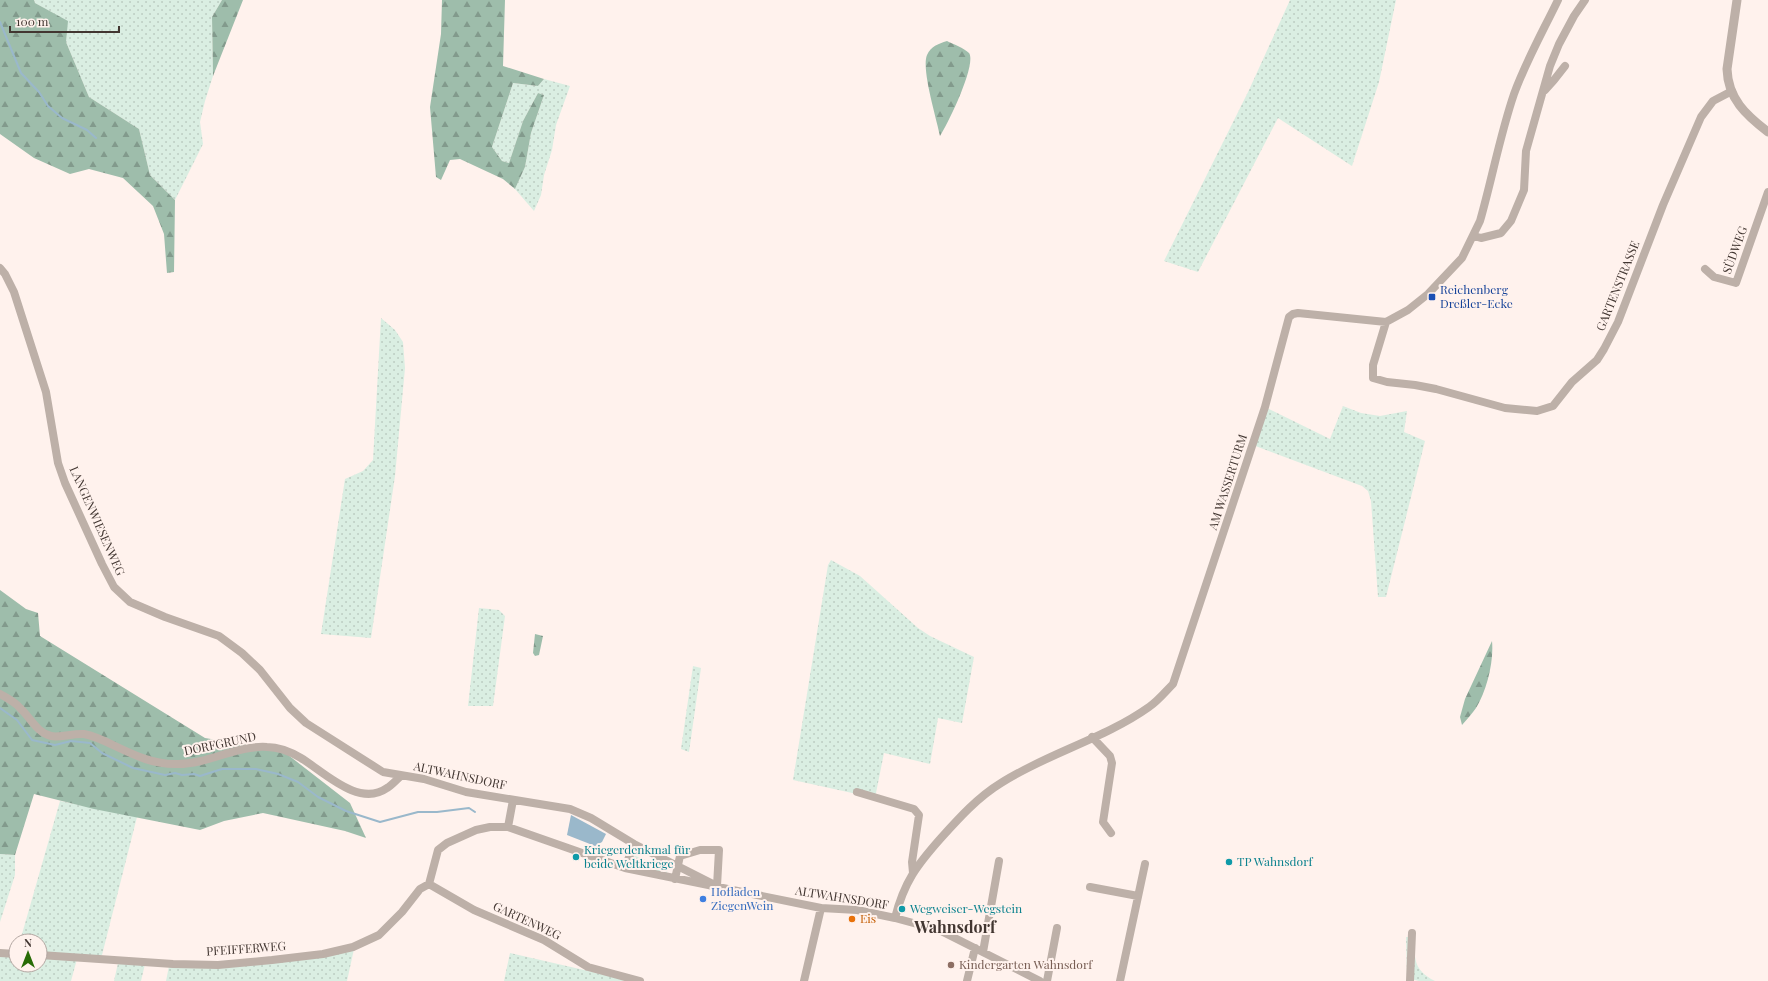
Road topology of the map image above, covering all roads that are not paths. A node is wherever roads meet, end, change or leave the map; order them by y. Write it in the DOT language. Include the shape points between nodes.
graph roads {
  1 [pos="1558,0"];
  2 [pos="1585,0"];
  3 [pos="1737,0"];
  4 [pos="1565,66"];
  5 [pos="1544,91"];
  6 [pos="1732,91"];
  7 [pos="1768,132"];
  8 [pos="1768,192"];
  9 [pos="1474,236"];
  10 [pos="0,268"];
  11 [pos="1705,269"];
  12 [pos="1386,322"];
  13 [pos="0,694"];
  14 [pos="1092,737"];
  15 [pos="401,776"];
  16 [pos="857,792"];
  17 [pos="513,800"];
  18 [pos="508,827"];
  19 [pos="1111,834"];
  20 [pos="634,844"];
  21 [pos="999,861"];
  22 [pos="1145,864"];
  23 [pos="678,866"];
  24 [pos="625,868"];
  25 [pos="913,873"];
  26 [pos="675,879"];
  27 [pos="429,884"];
  28 [pos="717,886"];
  29 [pos="1090,887"];
  30 [pos="1138,896"];
  31 [pos="821,908"];
  32 [pos="895,918"];
  33 [pos="1057,928"];
  34 [pos="1412,933"];
  35 [pos="975,948"];
  36 [pos="983,952"];
  37 [pos="48,956"];
  38 [pos="1411,980"];
  39 [pos="640,981"];
  40 [pos="804,981"];
  41 [pos="967,981"];
  42 [pos="1040,981"];
  43 [pos="1046,981"];
  44 [pos="1120,981"];
  1 -- 9 [label="street" via="1525,65 1515,92"];
  2 -- 5 [label="street" via="1559,44"];
  3 -- 6 [label="street" via="1727,69"];
  4 -- 5 [label="street"];
  5 -- 9 [label="street" via="1526,151 1524,190 1511,221 1501,233 1481,238"];
  6 -- 7 [label="street" via="1737,104"];
  6 -- 12 [label="street, GARTENSTRASSE" via="1713,101 1701,117 1663,205 1618,322 1604,349 1597,360 1572,382 1554,406 1537,411 1505,408 1436,389 1373,378 1373,365"];
  8 -- 11 [label="street, SÜDWEG" via="1736,283 1714,277"];
  9 -- 12 [label="street" via="1462,258 1428,294 1408,310"];
  10 -- 15 [label="street, LANGENWIESENWEG" via="14,292 46,392 58,463 65,483 114,587 130,602 144,609 219,636 260,670 290,708 306,723 375,768"];
  12 -- 14 [label="street, AM WASSERTURM" via="1298,313 1289,317 1265,407 1173,684 1151,706 1122,724"];
  13 -- 15 [label="street, DORFGRUND" via="20,707 39,730 51,736 84,734 99,738 137,757 159,763 199,762 250,748 267,747 284,750 301,758 339,785 363,793 376,793 387,789"];
  14 -- 19 [label="street" via="1110,756 1112,763 1100,824"];
  14 -- 25 [label="street" via="1001,783 981,798 920,862"];
  15 -- 17 [label="street, ALTWAHNSDORF" via="424,779 466,792"];
  16 -- 25 [label="street" via="914,809 919,815 912,862"];
  17 -- 18 [label="street, ALTWAHNSDORF"];
  17 -- 20 [label="street, ALTWAHNSDORF" via="570,809 591,818"];
  18 -- 24 [label="street, ALTWAHNSDORF"];
  18 -- 27 [label="street" via="476,830 447,843 438,850"];
  20 -- 23 [label="street, ALTWAHNSDORF"];
  20 -- 24 [label="street"];
  21 -- 36 [label="street"];
  22 -- 30 [label="street"];
  23 -- 26 [label="street"];
  23 -- 28 [label="street, ALTWAHNSDORF"];
  23 -- 28 [label="street" via="680,856 685,854 700,850 719,850"];
  24 -- 26 [label="street, ALTWAHNSDORF"];
  25 -- 32 [label="street" via="900,897"];
  26 -- 28 [label="street, ALTWAHNSDORF"];
  27 -- 37 [label="street, PFEIFFERWEG" via="420,889 379,935 353,947 323,954 218,965"];
  27 -- 39 [label="street, GARTENWEG" via="474,910 544,940 588,967"];
  28 -- 31 [label="street, ALTWAHNSDORF"];
  29 -- 30 [label="street"];
  30 -- 44 [label="street"];
  31 -- 32 [label="street, ALTWAHNSDORF" via="857,910"];
  31 -- 40 [label="street"];
  32 -- 35 [label="street, ALTWAHNSDORF" via="939,930"];
  33 -- 43 [label="street"];
  34 -- 38 [label="street"];
  35 -- 36 [label="street, ALTWAHNSDORF"];
  35 -- 41 [label="street"];
  36 -- 42 [label="street, ALTWAHNSDORF"];
}
